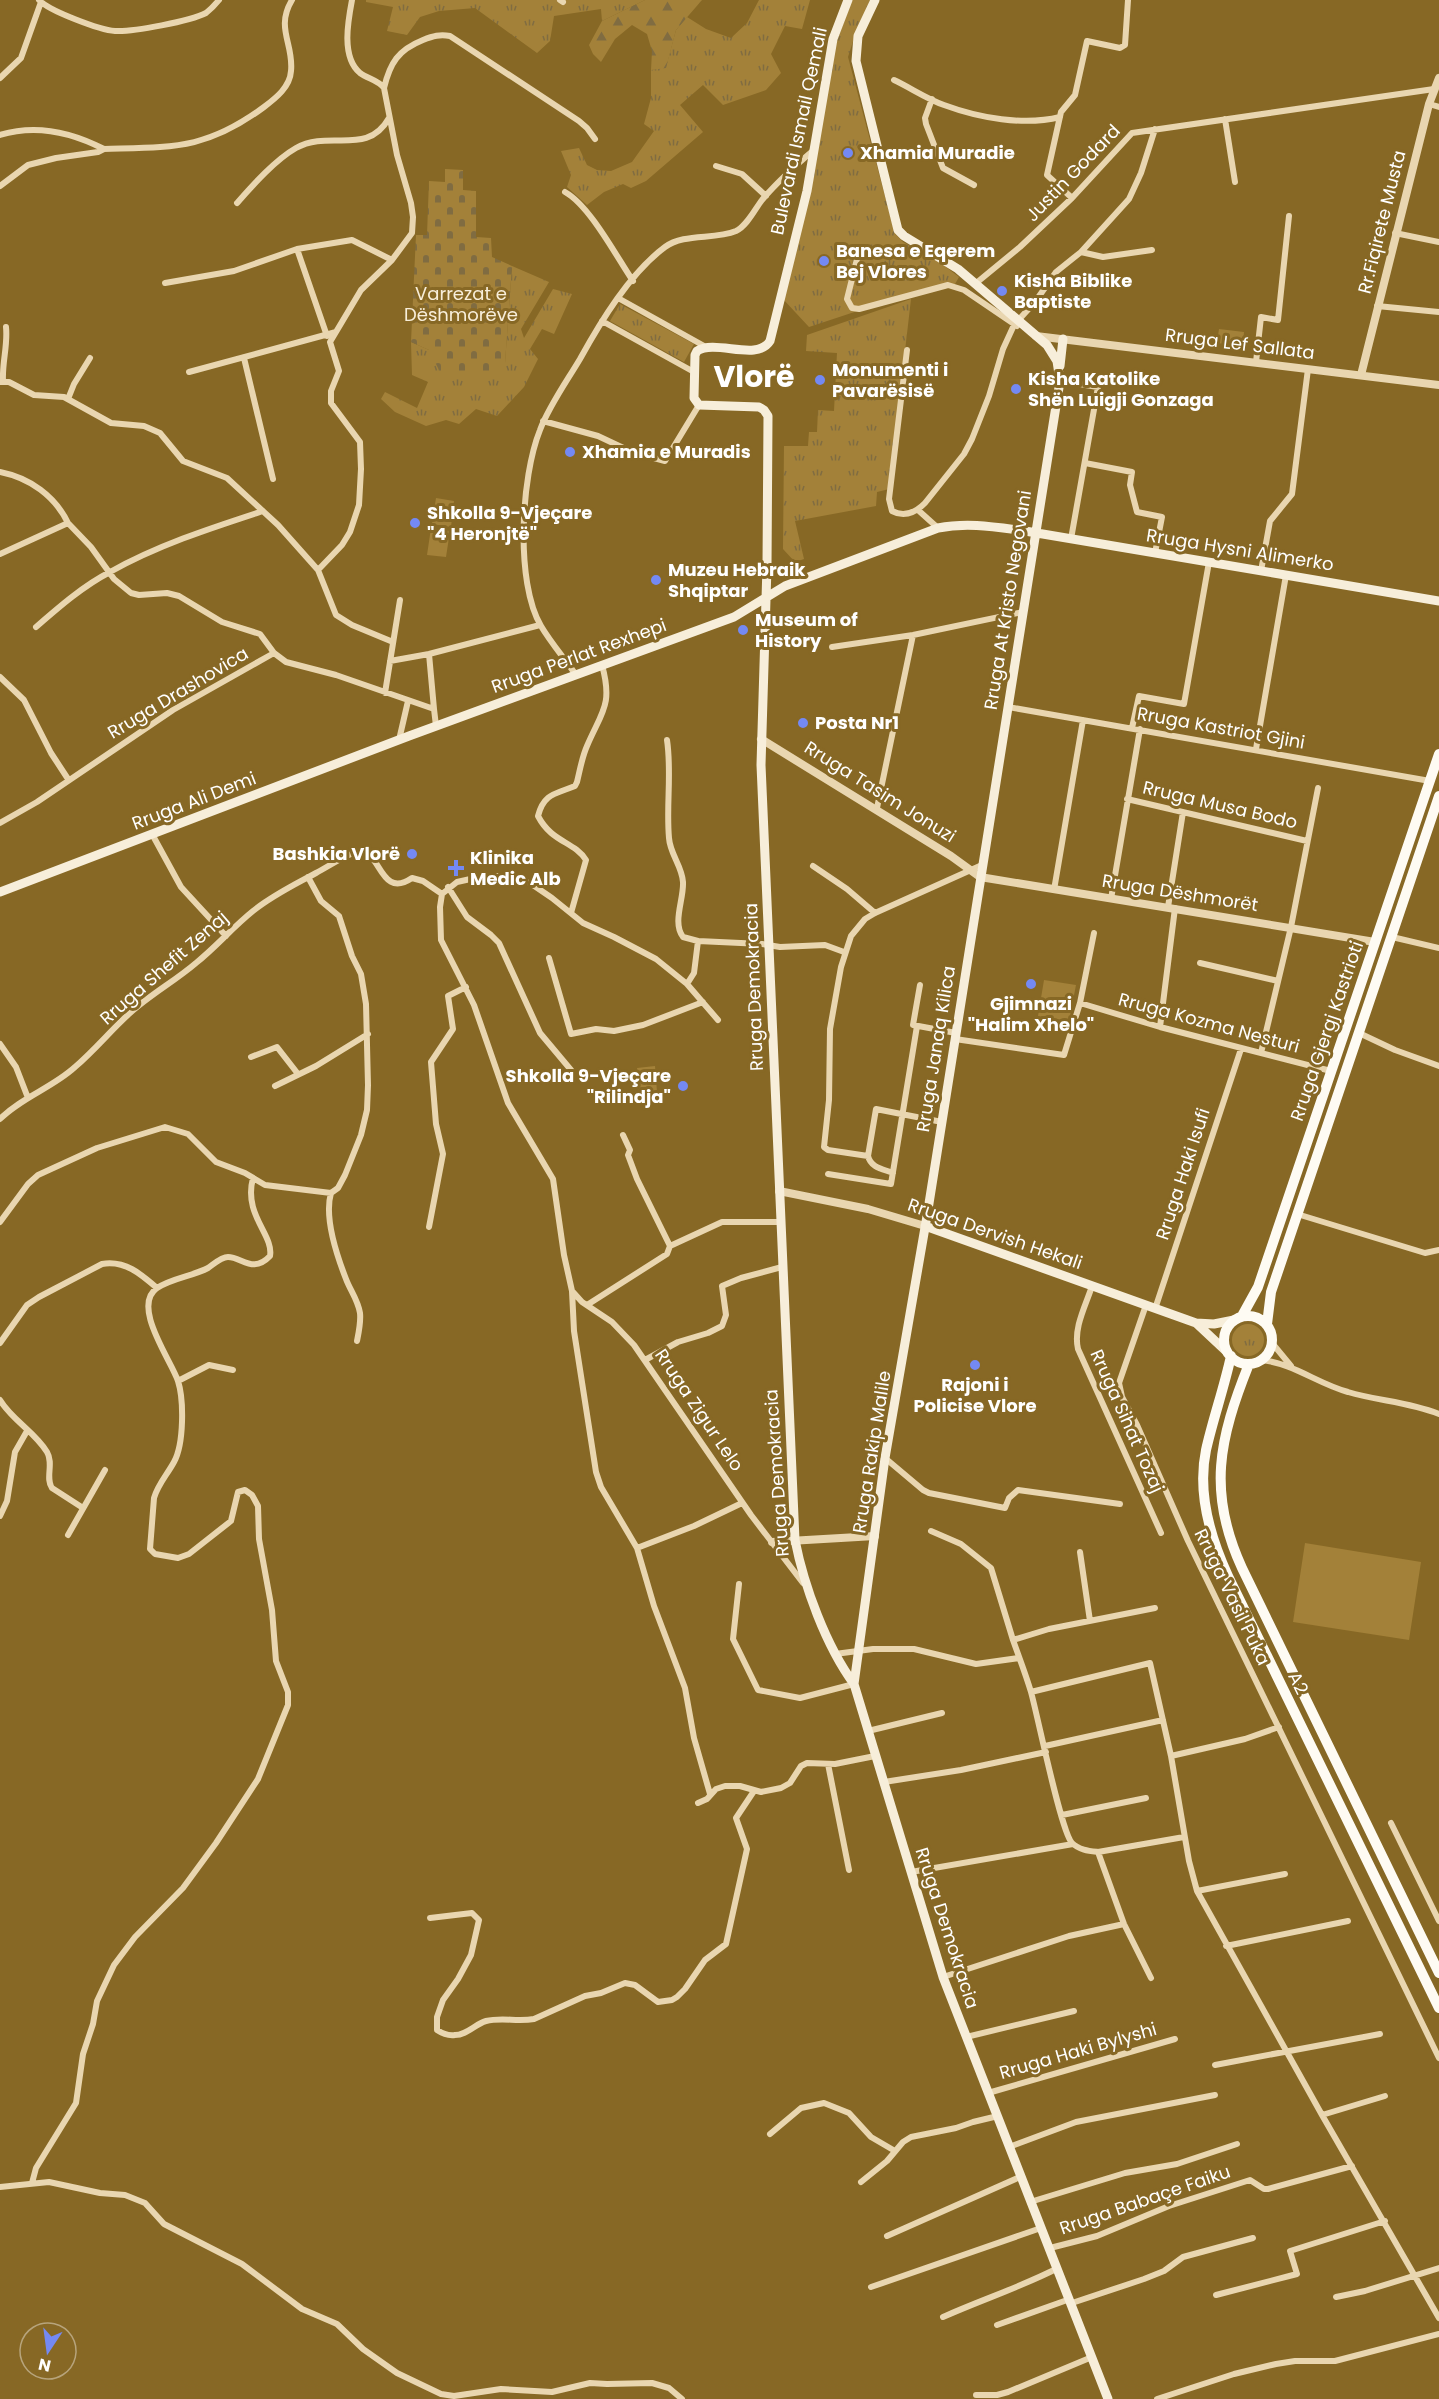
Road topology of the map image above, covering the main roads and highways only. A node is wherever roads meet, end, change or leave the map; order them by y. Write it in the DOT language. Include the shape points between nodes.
graph roads {
  1 [pos="848,0"];
  2 [pos="874,0"];
  3 [pos="1063,339"];
  4 [pos="1060,376"];
  5 [pos="938,528"];
  6 [pos="1035,532"];
  7 [pos="766,596"];
  8 [pos="1439,601"];
  9 [pos="399,740"];
  10 [pos="1439,754"];
  11 [pos="1439,796"];
  12 [pos="980,878"];
  13 [pos="0,892"];
  14 [pos="925,1226"];
  15 [pos="1238,1318"];
  16 [pos="1196,1323"];
  17 [pos="1267,1324"];
  18 [pos="1229,1354"];
  19 [pos="1249,1364"];
  20 [pos="854,1684"];
  21 [pos="1439,1973"];
  22 [pos="1439,2008"];
  23 [pos="1108,2399"];
  1 -- 7 [label="main road, Bulevardi Ismail Qemali" via="832,45 815,149 770,340 759,350 697,351 694,372 694,398 699,405 759,407 768,416"];
  2 -- 4 [label="main road" via="855,52 898,230 958,269 1016,323 1036,336 1053,353"];
  3 -- 4 [label="main road, Rruga At Kristo Negovani"];
  4 -- 6 [label="main road, Rruga At Kristo Negovani"];
  5 -- 6 [label="main road, Rruga Hysni Alimerko" via="975,524"];
  5 -- 7 [label="main road, Rruga Perlat Rexhepi"];
  6 -- 8 [label="main road, Rruga Hysni Alimerko"];
  6 -- 12 [label="main road, Rruga At Kristo Negovani"];
  7 -- 9 [label="main road, Rruga Perlat Rexhepi" via="734,617"];
  7 -- 20 [label="main road, Rruga Demokracia" via="761,739 795,1540 808,1589 835,1654"];
  9 -- 13 [label="main road, Rruga Ali Demi"];
  10 -- 15 [label="main road, Rruga Gjergj Kastrioti" via="1258,1287"];
  11 -- 17 [label="main road, Rruga Gjergj Kastrioti" via="1297,1214 1270,1298"];
  12 -- 14 [label="main road, Rruga Janaq Kilica"];
  14 -- 16 [label="main road, Rruga Dervish Hekali"];
  14 -- 20 [label="main road, Rruga Rakip Malile" via="885,1458"];
  15 -- 16 [label="main road, Rruga Dervish Hekali" via="1214,1324"];
  15 -- 17 [label="main road" via="1256,1317"];
  15 -- 18 [label="main road" via="1225,1335"];
  16 -- 18 [label="main road, Rruga Dervish Hekali"];
  17 -- 19 [label="main road" via="1272,1343 1261,1360"];
  18 -- 19 [label="main road"];
  18 -- 22 [label="main road, A2" via="1203,1468 1211,1534"];
  19 -- 21 [label="main road, A2" via="1221,1455 1220,1490 1226,1530"];
  20 -- 23 [label="main road, Rruga Demokracia" via="943,1977"];
}
